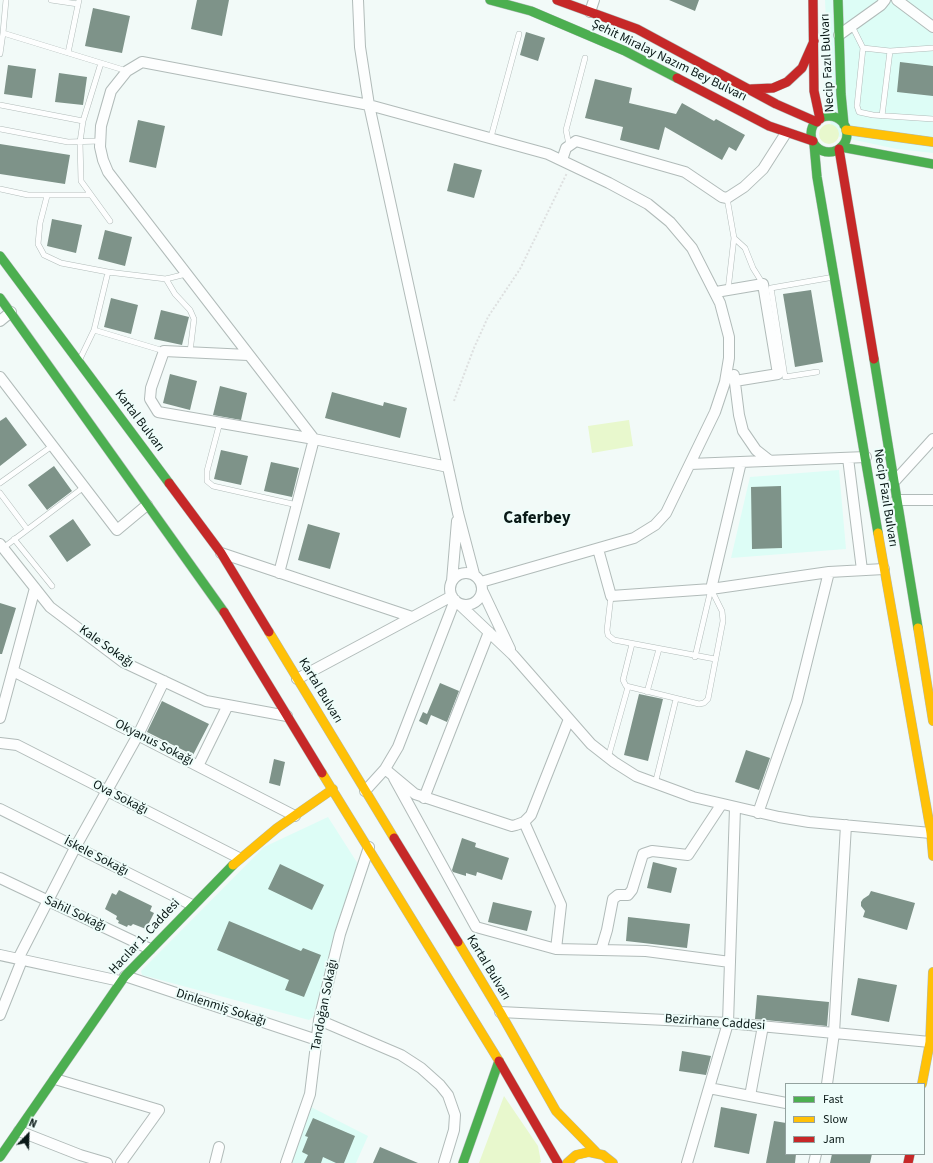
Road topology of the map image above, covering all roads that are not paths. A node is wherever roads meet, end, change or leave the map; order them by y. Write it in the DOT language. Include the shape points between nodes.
graph roads {
  1 [pos="6,0"];
  2 [pos="51,0"];
  3 [pos="358,0"];
  4 [pos="490,0"];
  5 [pos="557,0"];
  6 [pos="594,0"];
  7 [pos="813,0"];
  8 [pos="838,0"];
  9 [pos="885,0"];
  10 [pos="897,0"];
  11 [pos="79,2"];
  12 [pos="590,12"];
  13 [pos="852,26"];
  14 [pos="933,27"];
  15 [pos="3,34"];
  16 [pos="519,34"];
  17 [pos="839,35"];
  18 [pos="814,41"];
  19 [pos="863,48"];
  20 [pos="933,48"];
  21 [pos="890,51"];
  22 [pos="68,53"];
  23 [pos="0,54"];
  24 [pos="585,58"];
  25 [pos="101,63"];
  26 [pos="127,71"];
  27 [pos="746,88"];
  28 [pos="0,105"];
  29 [pos="369,105"];
  30 [pos="882,116"];
  31 [pos="933,119"];
  32 [pos="83,121"];
  33 [pos="818,121"];
  34 [pos="845,127"];
  35 [pos="0,129"];
  36 [pos="786,133"];
  37 [pos="490,137"];
  38 [pos="100,141"];
  39 [pos="80,142"];
  40 [pos="933,142"];
  41 [pos="814,143"];
  42 [pos="569,145"];
  43 [pos="840,148"];
  44 [pos="566,162"];
  45 [pos="933,164"];
  46 [pos="0,189"];
  47 [pos="90,195"];
  48 [pos="46,196"];
  49 [pos="727,198"];
  50 [pos="110,221"];
  51 [pos="734,238"];
  52 [pos="0,256"];
  53 [pos="108,272"];
  54 [pos="186,274"];
  55 [pos="834,277"];
  56 [pos="166,279"];
  57 [pos="763,284"];
  58 [pos="728,290"];
  59 [pos="716,292"];
  60 [pos="0,298"];
  61 [pos="11,312"];
  62 [pos="0,321"];
  63 [pos="94,330"];
  64 [pos="164,351"];
  65 [pos="190,352"];
  66 [pos="248,355"];
  67 [pos="729,358"];
  68 [pos="78,362"];
  69 [pos="817,372"];
  70 [pos="0,377"];
  71 [pos="735,381"];
  72 [pos="220,422"];
  73 [pos="314,439"];
  74 [pos="933,439"];
  75 [pos="52,446"];
  76 [pos="866,457"];
  77 [pos="848,458"];
  78 [pos="770,461"];
  79 [pos="741,462"];
  80 [pos="690,464"];
  81 [pos="448,467"];
  82 [pos="0,483"];
  83 [pos="893,483"];
  84 [pos="84,487"];
  85 [pos="0,493"];
  86 [pos="896,500"];
  87 [pos="933,500"];
  88 [pos="147,505"];
  89 [pos="297,505"];
  90 [pos="458,513"];
  91 [pos="27,529"];
  92 [pos="14,539"];
  93 [pos="2,546"];
  94 [pos="598,549"];
  95 [pos="221,553"];
  96 [pos="10,557"];
  97 [pos="0,560"];
  98 [pos="884,569"];
  99 [pos="862,570"];
  100 [pos="830,572"];
  101 [pos="280,573"];
  102 [pos="452,581"];
  103 [pos="479,583"];
  104 [pos="52,586"];
  105 [pos="35,588"];
  106 [pos="712,589"];
  107 [pos="611,596"];
  108 [pos="455,600"];
  109 [pos="412,617"];
  110 [pos="489,632"];
  111 [pos="632,644"];
  112 [pos="659,649"];
  113 [pos="513,654"];
  114 [pos="696,657"];
  115 [pos="716,659"];
  116 [pos="12,671"];
  117 [pos="297,679"];
  118 [pos="164,681"];
  119 [pos="628,687"];
  120 [pos="647,692"];
  121 [pos="676,699"];
  122 [pos="228,705"];
  123 [pos="287,716"];
  124 [pos="0,718"];
  125 [pos="570,719"];
  126 [pos="933,721"];
  127 [pos="138,735"];
  128 [pos="0,743"];
  129 [pos="608,758"];
  130 [pos="198,766"];
  131 [pos="385,769"];
  132 [pos="394,778"];
  133 [pos="655,784"];
  134 [pos="333,789"];
  135 [pos="107,791"];
  136 [pos="365,791"];
  137 [pos="424,798"];
  138 [pos="721,805"];
  139 [pos="735,808"];
  140 [pos="0,809"];
  141 [pos="758,812"];
  142 [pos="294,816"];
  143 [pos="524,822"];
  144 [pos="846,825"];
  145 [pos="931,833"];
  146 [pos="76,846"];
  147 [pos="368,847"];
  148 [pos="933,856"];
  149 [pos="239,858"];
  150 [pos="0,878"];
  151 [pos="48,901"];
  152 [pos="192,905"];
  153 [pos="150,949"];
  154 [pos="556,949"];
  155 [pos="601,950"];
  156 [pos="0,955"];
  157 [pos="20,959"];
  158 [pos="730,962"];
  159 [pos="933,972"];
  160 [pos="122,979"];
  161 [pos="500,1012"];
  162 [pos="0,1015"];
  163 [pos="319,1020"];
  164 [pos="728,1023"];
  165 [pos="763,1026"];
  166 [pos="834,1033"];
  167 [pos="317,1040"];
  168 [pos="930,1042"];
  169 [pos="500,1061"];
  170 [pos="56,1079"];
  171 [pos="826,1083"];
  172 [pos="922,1083"];
  173 [pos="709,1088"];
  174 [pos="750,1096"];
  175 [pos="785,1103"];
  176 [pos="20,1131"];
  177 [pos="3,1146"];
  178 [pos="219,1146"];
  179 [pos="596,1152"];
  180 [pos="0,1157"];
  181 [pos="94,1161"];
  182 [pos="107,1163"];
  183 [pos="121,1163"];
  184 [pos="215,1163"];
  185 [pos="286,1163"];
  186 [pos="444,1163"];
  187 [pos="464,1163"];
  188 [pos="558,1163"];
  189 [pos="567,1163"];
  190 [pos="613,1163"];
  191 [pos="687,1163"];
  1 -- 15 [label="lane"];
  2 -- 11 [label="lane"];
  3 -- 29 [label="street" via="360,47"];
  4 -- 36 [label="main road, Şehit Miralay Nazım Bey Bulvarı" via="531,11 625,51"];
  5 -- 12 [label="main road, Şehit Miralay Nazım Bey Bulvarı"];
  6 -- 12 [label="street"];
  7 -- 18 [label="main road, Necip Fazıl Bulvarı"];
  8 -- 17 [label="main road, Necip Fazıl Bulvarı"];
  9 -- 13 [label="street"];
  10 -- 14 [label="street"];
  11 -- 22 [label="lane"];
  12 -- 27 [label="main road, Şehit Miralay Nazım Bey Bulvarı" via="637,29"];
  13 -- 17 [label="street"];
  13 -- 19 [label="lane"];
  15 -- 22 [label="lane"];
  15 -- 23 [label="lane"];
  16 -- 37 [label="lane"];
  17 -- 34 [label="main road, Necip Fazıl Bulvarı"];
  18 -- 27 [label="main road" via="802,68 787,82 764,90"];
  18 -- 33 [label="main road, Necip Fazıl Bulvarı" via="814,91"];
  19 -- 21 [label="lane"];
  19 -- 30 [label="lane" via="857,106 859,112"];
  20 -- 21 [label="lane"];
  21 -- 30 [label="lane"];
  22 -- 25 [label="lane"];
  24 -- 42 [label="lane" via="566,130"];
  25 -- 26 [label="lane"];
  25 -- 32 [label="lane"];
  26 -- 29 [label="street" via="142,62"];
  26 -- 38 [label="street" via="112,91 101,126"];
  27 -- 33 [label="main road, Şehit Miralay Nazım Bey Bulvarı"];
  28 -- 32 [label="lane"];
  29 -- 37 [label="street"];
  29 -- 81 [label="street"];
  30 -- 31 [label="lane"];
  32 -- 39 [label="lane"];
  33 -- 34 [label="main road" via="836,118"];
  33 -- 41 [label="main road" via="812,133"];
  34 -- 40 [label="main road"];
  34 -- 43 [label="main road" via="846,141"];
  35 -- 39 [label="lane"];
  36 -- 41 [label="main road, Şehit Miralay Nazım Bey Bulvarı"];
  36 -- 49 [label="street" via="763,169 744,187"];
  37 -- 44 [label="street"];
  38 -- 39 [label="lane"];
  38 -- 54 [label="street" via="108,172"];
  39 -- 47 [label="lane" via="81,181"];
  41 -- 43 [label="main road" via="823,151"];
  41 -- 55 [label="main road, Necip Fazıl Bulvarı" via="817,177"];
  42 -- 44 [label="street" via="563,152"];
  42 -- 49 [label="street" via="576,141 685,172"];
  43 -- 45 [label="main road"];
  43 -- 83 [label="main road, Necip Fazıl Bulvarı"];
  44 -- 59 [label="street" via="636,197 659,213 692,248"];
  46 -- 48 [label="lane"];
  47 -- 48 [label="lane"];
  47 -- 50 [label="lane"];
  48 -- 53 [label="lane" via="38,244 44,255 61,263"];
  49 -- 51 [label="lane"];
  51 -- 57 [label="lane" via="745,248"];
  51 -- 58 [label="lane"];
  52 -- 68 [label="main road, Kartal Bulvarı"];
  53 -- 56 [label="lane"];
  53 -- 63 [label="lane"];
  54 -- 56 [label="lane"];
  54 -- 66 [label="street"];
  55 -- 69 [label="lane" via="771,288 785,377"];
  55 -- 76 [label="main road, Necip Fazıl Bulvarı"];
  56 -- 65 [label="lane" via="194,319"];
  57 -- 58 [label="street"];
  57 -- 71 [label="street" via="778,374"];
  58 -- 59 [label="street"];
  59 -- 67 [label="street" via="727,326"];
  60 -- 61 [label="main road"];
  61 -- 62 [label="street"];
  61 -- 88 [label="main road"];
  63 -- 64 [label="lane"];
  63 -- 68 [label="lane"];
  64 -- 65 [label="street"];
  64 -- 72 [label="street" via="150,394 154,408 158,412"];
  65 -- 66 [label="street"];
  66 -- 73 [label="street"];
  67 -- 71 [label="street"];
  67 -- 80 [label="street" via="719,401"];
  68 -- 95 [label="main road, Kartal Bulvarı"];
  70 -- 75 [label="street"];
  71 -- 78 [label="street" via="743,431 756,450"];
  72 -- 73 [label="street"];
  72 -- 89 [label="lane" via="207,471 207,481 213,486"];
  73 -- 81 [label="street"];
  73 -- 89 [label="street"];
  74 -- 83 [label="street"];
  75 -- 82 [label="lane"];
  75 -- 84 [label="street"];
  76 -- 77 [label="street"];
  76 -- 98 [label="main road, Necip Fazıl Bulvarı"];
  77 -- 78 [label="street"];
  77 -- 99 [label="street"];
  78 -- 79 [label="street"];
  79 -- 80 [label="street"];
  79 -- 106 [label="street"];
  80 -- 94 [label="street" via="670,506 655,525 634,538"];
  81 -- 90 [label="street"];
  83 -- 86 [label="main road, Necip Fazıl Bulvarı"];
  84 -- 88 [label="street" via="117,530"];
  84 -- 91 [label="lane"];
  85 -- 91 [label="lane"];
  86 -- 87 [label="street"];
  86 -- 126 [label="main road, Necip Fazıl Bulvarı"];
  88 -- 123 [label="main road" via="219,604"];
  89 -- 101 [label="street"];
  90 -- 102 [label="street"];
  90 -- 103 [label="street"];
  91 -- 92 [label="lane"];
  92 -- 93 [label="lane"];
  92 -- 104 [label="lane"];
  93 -- 96 [label="street, Kale Sokağı"];
  94 -- 103 [label="street"];
  94 -- 107 [label="street"];
  95 -- 101 [label="street"];
  95 -- 117 [label="main road, Kartal Bulvarı"];
  96 -- 97 [label="street"];
  96 -- 105 [label="street, Kale Sokağı"];
  98 -- 99 [label="street"];
  98 -- 145 [label="main road, Necip Fazıl Bulvarı"];
  99 -- 100 [label="street"];
  100 -- 106 [label="street"];
  100 -- 141 [label="street" via="796,701"];
  101 -- 109 [label="street"];
  102 -- 103 [label="street" via="459,574 469,573"];
  102 -- 108 [label="street" via="450,586"];
  103 -- 108 [label="street" via="478,601 474,604 464,605"];
  103 -- 113 [label="street"];
  105 -- 116 [label="street"];
  105 -- 118 [label="street, Kale Sokağı" via="50,607 123,662"];
  106 -- 107 [label="street"];
  106 -- 114 [label="lane"];
  106 -- 115 [label="lane" via="722,611 723,621"];
  107 -- 111 [label="lane" via="606,630 608,635 614,640"];
  108 -- 109 [label="street"];
  108 -- 110 [label="street"];
  108 -- 131 [label="street" via="403,736"];
  109 -- 117 [label="street"];
  110 -- 113 [label="street"];
  110 -- 137 [label="street"];
  111 -- 112 [label="lane"];
  111 -- 119 [label="lane" via="623,680"];
  112 -- 114 [label="lane"];
  112 -- 120 [label="lane"];
  113 -- 125 [label="street"];
  114 -- 115 [label="lane"];
  115 -- 121 [label="lane" via="706,701 699,704"];
  116 -- 124 [label="street"];
  116 -- 127 [label="street, Okyanus Sokağı"];
  117 -- 136 [label="main road, Kartal Bulvarı"];
  118 -- 122 [label="street, Kale Sokağı" via="206,701"];
  118 -- 127 [label="street"];
  119 -- 120 [label="lane"];
  119 -- 129 [label="lane"];
  120 -- 121 [label="lane"];
  121 -- 133 [label="lane"];
  122 -- 123 [label="street, Kale Sokağı"];
  122 -- 130 [label="street"];
  123 -- 134 [label="main road"];
  125 -- 129 [label="street" via="591,744"];
  125 -- 143 [label="street" via="533,810"];
  127 -- 130 [label="street, Okyanus Sokağı"];
  127 -- 135 [label="street"];
  128 -- 135 [label="street, Ova Sokağı" via="17,745"];
  129 -- 133 [label="street" via="636,776"];
  130 -- 142 [label="street, Okyanus Sokağı"];
  131 -- 132 [label="street"];
  131 -- 136 [label="street"];
  132 -- 137 [label="street"];
  132 -- 154 [label="street" via="476,927"];
  133 -- 138 [label="street"];
  134 -- 142 [label="main road, Hacılar 1. Caddesi"];
  134 -- 147 [label="main road"];
  135 -- 146 [label="street"];
  135 -- 149 [label="street, Ova Sokağı"];
  136 -- 161 [label="main road, Kartal Bulvarı"];
  137 -- 143 [label="street" via="512,826"];
  138 -- 139 [label="street"];
  138 -- 155 [label="street" via="688,855 652,851 644,854 632,890 625,896 616,896 612,901"];
  139 -- 141 [label="street"];
  139 -- 158 [label="street"];
  140 -- 146 [label="street, İskele Sokağı"];
  141 -- 144 [label="street" via="809,822"];
  142 -- 149 [label="main road, Hacılar 1. Caddesi"];
  143 -- 154 [label="street" via="561,905"];
  144 -- 145 [label="street"];
  144 -- 166 [label="street"];
  145 -- 148 [label="main road, Necip Fazıl Bulvarı"];
  146 -- 151 [label="street"];
  146 -- 152 [label="street, İskele Sokağı"];
  147 -- 163 [label="street, Tandoğan Sokağı" via="340,934"];
  147 -- 169 [label="main road"];
  149 -- 152 [label="main road, Hacılar 1. Caddesi"];
  150 -- 151 [label="street, Sahil Sokağı"];
  151 -- 153 [label="street, Sahil Sokağı"];
  151 -- 157 [label="street"];
  152 -- 153 [label="main road, Hacılar 1. Caddesi"];
  153 -- 160 [label="main road, Hacılar 1. Caddesi"];
  154 -- 155 [label="street"];
  155 -- 158 [label="street" via="646,951"];
  156 -- 157 [label="street, Dinlenmiş Sokağı"];
  157 -- 160 [label="street, Dinlenmiş Sokağı"];
  157 -- 162 [label="street"];
  158 -- 164 [label="street"];
  159 -- 168 [label="main road"];
  160 -- 167 [label="street, Dinlenmiş Sokağı"];
  160 -- 170 [label="main road, Hacılar 1. Caddesi"];
  161 -- 164 [label="street, Bezirhane Caddesi"];
  161 -- 179 [label="main road, Kartal Bulvarı" via="556,1111"];
  163 -- 167 [label="street, Tandoğan Sokağı"];
  163 -- 186 [label="street" via="401,1055 440,1085 448,1095 455,1115 454,1130"];
  164 -- 165 [label="street, Bezirhane Caddesi"];
  164 -- 173 [label="street"];
  165 -- 166 [label="street, Bezirhane Caddesi"];
  165 -- 174 [label="street"];
  166 -- 168 [label="street, Bezirhane Caddesi"];
  166 -- 171 [label="street"];
  167 -- 185 [label="street, Tandoğan Sokağı" via="310,1094"];
  168 -- 172 [label="main road"];
  169 -- 187 [label="main road"];
  169 -- 188 [label="main road"];
  170 -- 176 [label="main road, Hacılar 1. Caddesi"];
  170 -- 183 [label="street" via="159,1110"];
  173 -- 174 [label="street"];
  173 -- 191 [label="street"];
  174 -- 175 [label="street"];
  176 -- 177 [label="main road, Hacılar 1. Caddesi"];
  176 -- 181 [label="street"];
  177 -- 180 [label="main road, Hacılar 1. Caddesi"];
  178 -- 184 [label="street"];
  179 -- 189 [label="main road" via="582,1153"];
  179 -- 190 [label="main road, Kartal Bulvarı"];
  181 -- 182 [label="street"];
}
